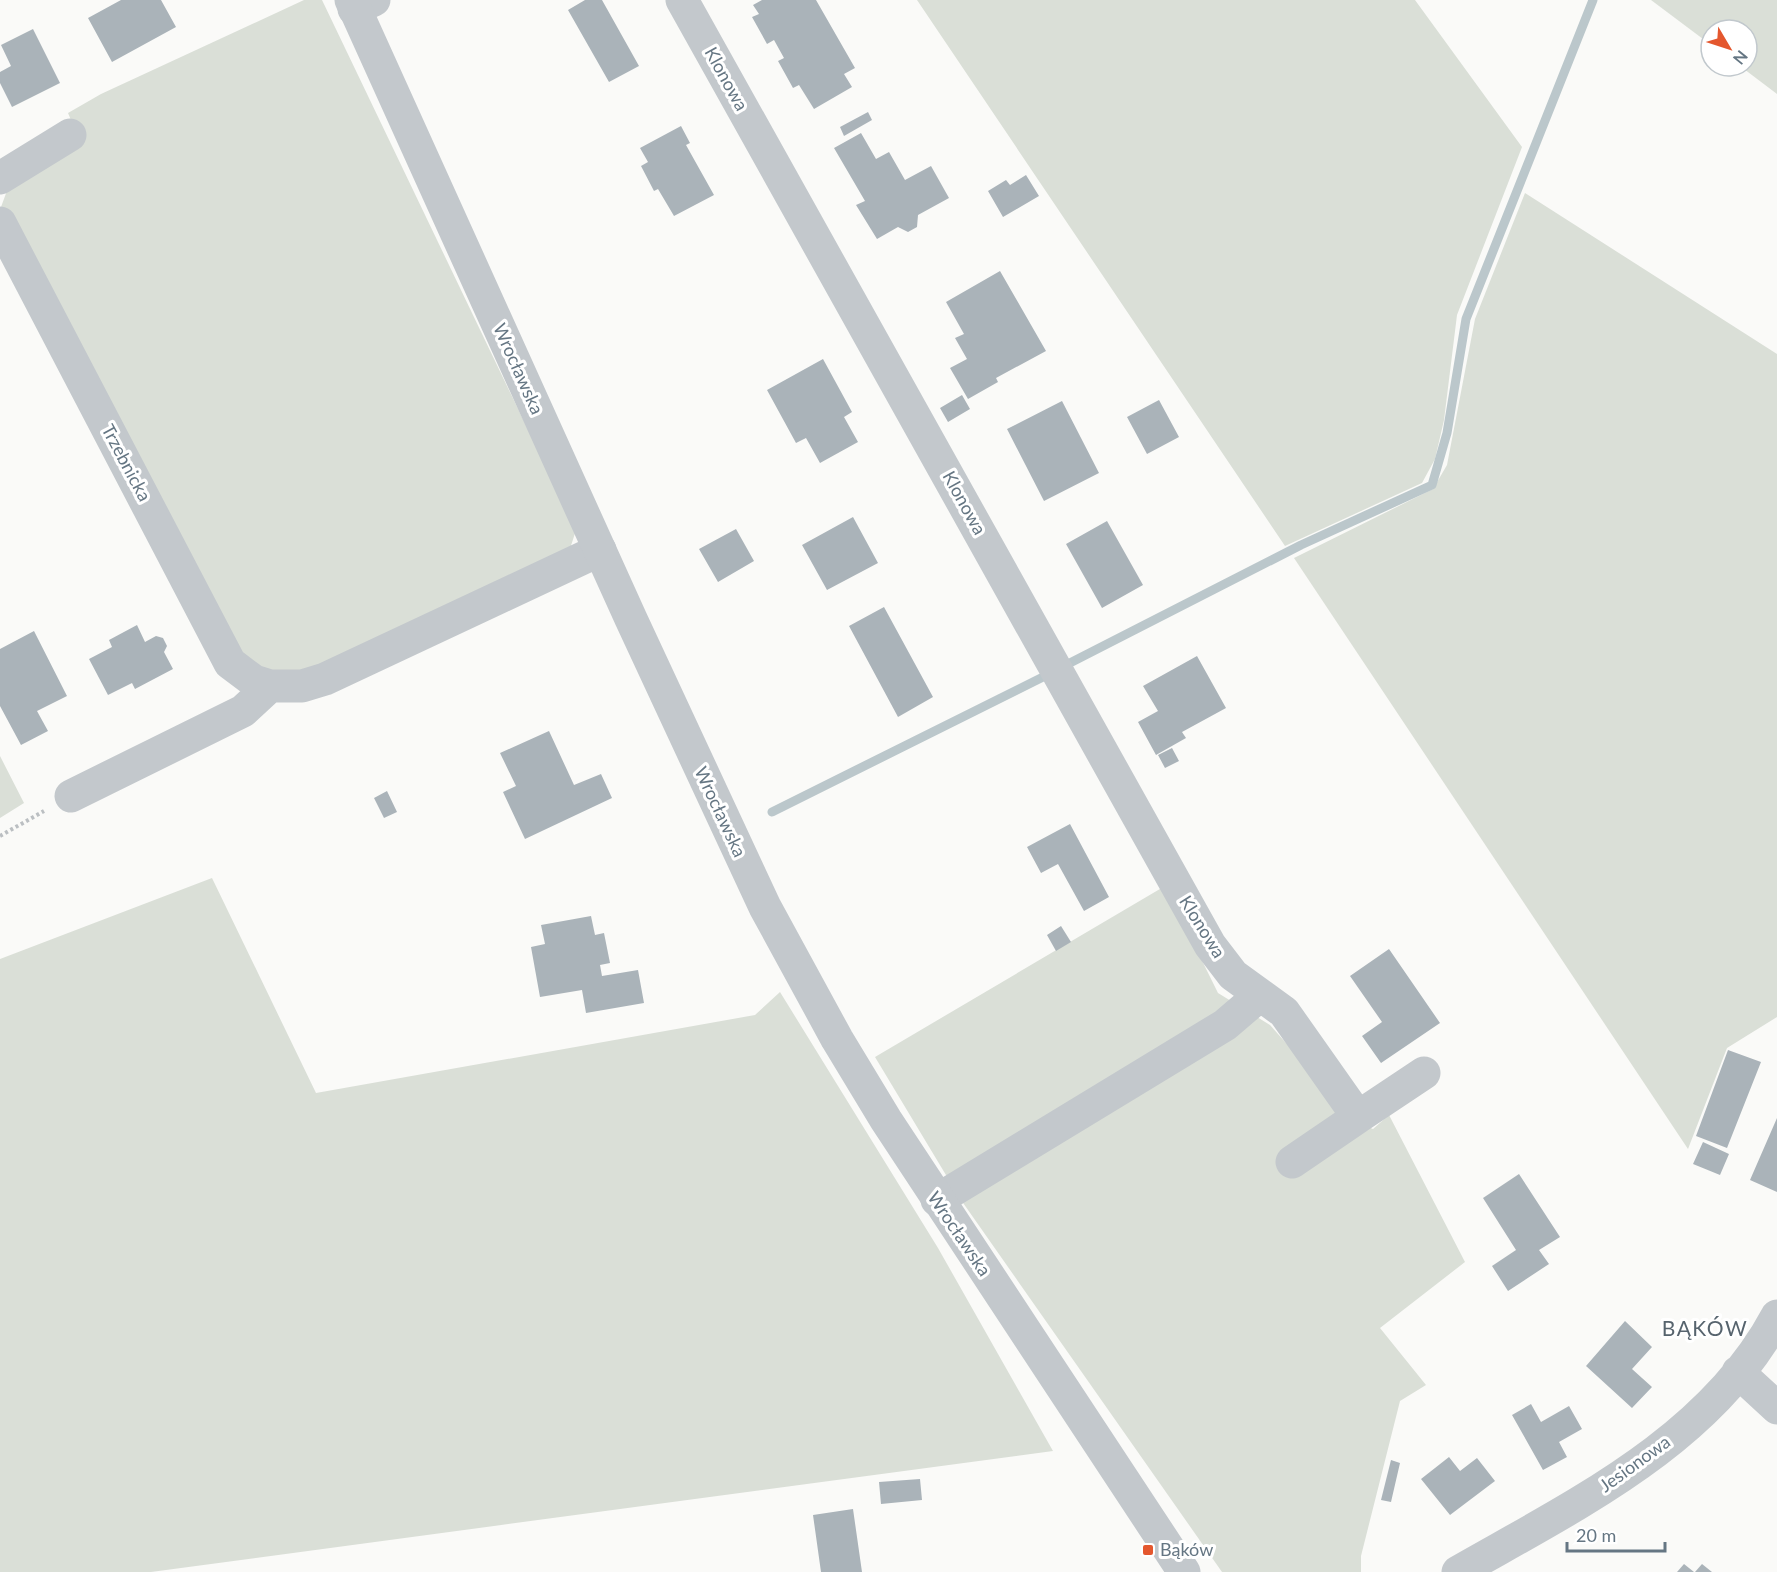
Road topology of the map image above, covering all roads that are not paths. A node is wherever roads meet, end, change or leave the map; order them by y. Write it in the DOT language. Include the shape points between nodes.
graph roads {
  1 [pos="682,0"];
  2 [pos="360,3"];
  3 [pos="70,135"];
  4 [pos="0,178"];
  5 [pos="0,223"];
  6 [pos="600,550"];
  7 [pos="270,686"];
  8 [pos="70,796"];
  9 [pos="1260,995"];
  10 [pos="1424,1073"];
  11 [pos="1358,1117"];
  12 [pos="1292,1162"];
  13 [pos="937,1200"];
  14 [pos="1777,1316"];
  15 [pos="1738,1372"];
  16 [pos="1777,1408"];
  17 [pos="1184,1572"];
  18 [pos="1458,1572"];
  1 -- 9 [label="street, Klonowa" via="1210,945 1233,975"];
  2 -- 6 [label="street, Wrocławska"];
  3 -- 4 [label="street"];
  5 -- 7 [label="street, Trzebnicka" via="230,663 254,681"];
  6 -- 7 [label="street, Trzebnicka" via="325,679 302,686"];
  6 -- 13 [label="street, Wrocławska" via="765,907 837,1039"];
  7 -- 8 [label="street" via="243,711"];
  9 -- 11 [label="street, Klonowa" via="1284,1012"];
  9 -- 13 [label="street" via="1225,1025"];
  10 -- 11 [label="street"];
  11 -- 12 [label="street"];
  13 -- 17 [label="street, Wrocławska"];
  14 -- 15 [label="street, Jesionowa"];
  15 -- 16 [label="street"];
  15 -- 18 [label="street, Jesionowa" via="1651,1456 1605,1488"];
}
